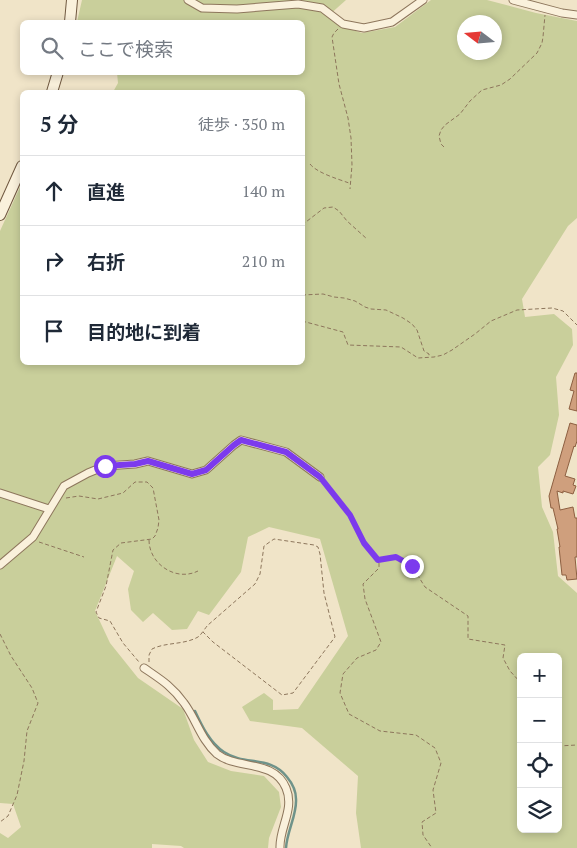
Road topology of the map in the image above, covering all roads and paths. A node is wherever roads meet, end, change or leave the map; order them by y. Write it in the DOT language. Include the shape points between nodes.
graph roads {
  1 [pos="72,0"];
  2 [pos="188,0"];
  3 [pos="422,0"];
  4 [pos="513,0"];
  5 [pos="547,9"];
  6 [pos="577,15"];
  7 [pos="70,20"];
  8 [pos="343,24"];
  9 [pos="57,75"];
  10 [pos="53,90"];
  11 [pos="444,147"];
  12 [pos="310,164"];
  13 [pos="20,170"];
  14 [pos="350,184"];
  15 [pos="350,189"];
  16 [pos="0,215"];
  17 [pos="305,223"];
  18 [pos="367,239"];
  19 [pos="305,295"];
  20 [pos="305,322"];
  21 [pos="577,326"];
  22 [pos="430,357"];
  23 [pos="320,477"];
  24 [pos="0,493"];
  25 [pos="55,500"];
  26 [pos="49,509"];
  27 [pos="33,537"];
  28 [pos="148,539"];
  29 [pos="84,557"];
  30 [pos="378,560"];
  31 [pos="0,565"];
  32 [pos="198,571"];
  33 [pos="203,632"];
  34 [pos="0,634"];
  35 [pos="147,667"];
  36 [pos="517,679"];
  37 [pos="577,745"];
  38 [pos="562,746"];
  39 [pos="0,822"];
  40 [pos="280,848"];
  41 [pos="432,848"];
  1 -- 7 [label="street"];
  2 -- 8 [label="street" via="202,8 298,4 322,8"];
  3 -- 8 [label="street" via="392,22 364,28"];
  4 -- 5 [label="street"];
  5 -- 6 [label="street"];
  5 -- 11 [label="path" via="542,43 537,53 510,79 482,90 445,125 439,136"];
  8 -- 14 [label="path" via="332,37 351,138"];
  9 -- 10 [label="street"];
  12 -- 14 [label="path"];
  13 -- 16 [label="street"];
  14 -- 15 [label="path"];
  17 -- 18 [label="path" via="324,208 333,207"];
  19 -- 22 [label="path" via="344,298 403,318 417,330 424,351"];
  20 -- 22 [label="path" via="343,332 348,345 401,348 418,358"];
  21 -- 22 [label="path" via="562,311 552,308 517,310 491,321 443,355"];
  23 -- 25 [label="street" via="286,452 241,440 206,470 192,474 148,461 105,466 64,486"];
  23 -- 30 [label="path" via="350,515 364,543"];
  24 -- 26 [label="street"];
  25 -- 26 [label="street"];
  25 -- 28 [label="path" via="79,496 98,499 123,493 135,482 147,482 153,488 159,520 155,536"];
  26 -- 27 [label="street"];
  27 -- 29 [label="path" via="36,541"];
  27 -- 31 [label="street"];
  28 -- 32 [label="path" via="154,560 161,566 180,574"];
  28 -- 35 [label="path" via="120,543 113,550 106,586 96,612 99,618 110,621 123,643"];
  30 -- 36 [label="path" via="396,557 412,566 425,587 468,616 468,640 505,645 503,658"];
  30 -- 41 [label="path" via="379,568 363,584 365,599 381,642 376,650 357,658 343,674 340,693 349,714 380,731 416,735 435,748 442,763 433,790 436,813 422,822 423,835"];
  33 -- 33 [label="path" via="255,584 260,574 264,546 274,539 318,547 324,593 335,637 293,693 282,695"];
  33 -- 35 [label="path" via="186,641 152,649"];
  34 -- 39 [label="path" via="38,702 27,731 17,795 8,816"];
  35 -- 40 [label="street" via="171,687 208,745 218,755 259,766 282,781 290,806"];
  37 -- 38 [label="path"];
}
